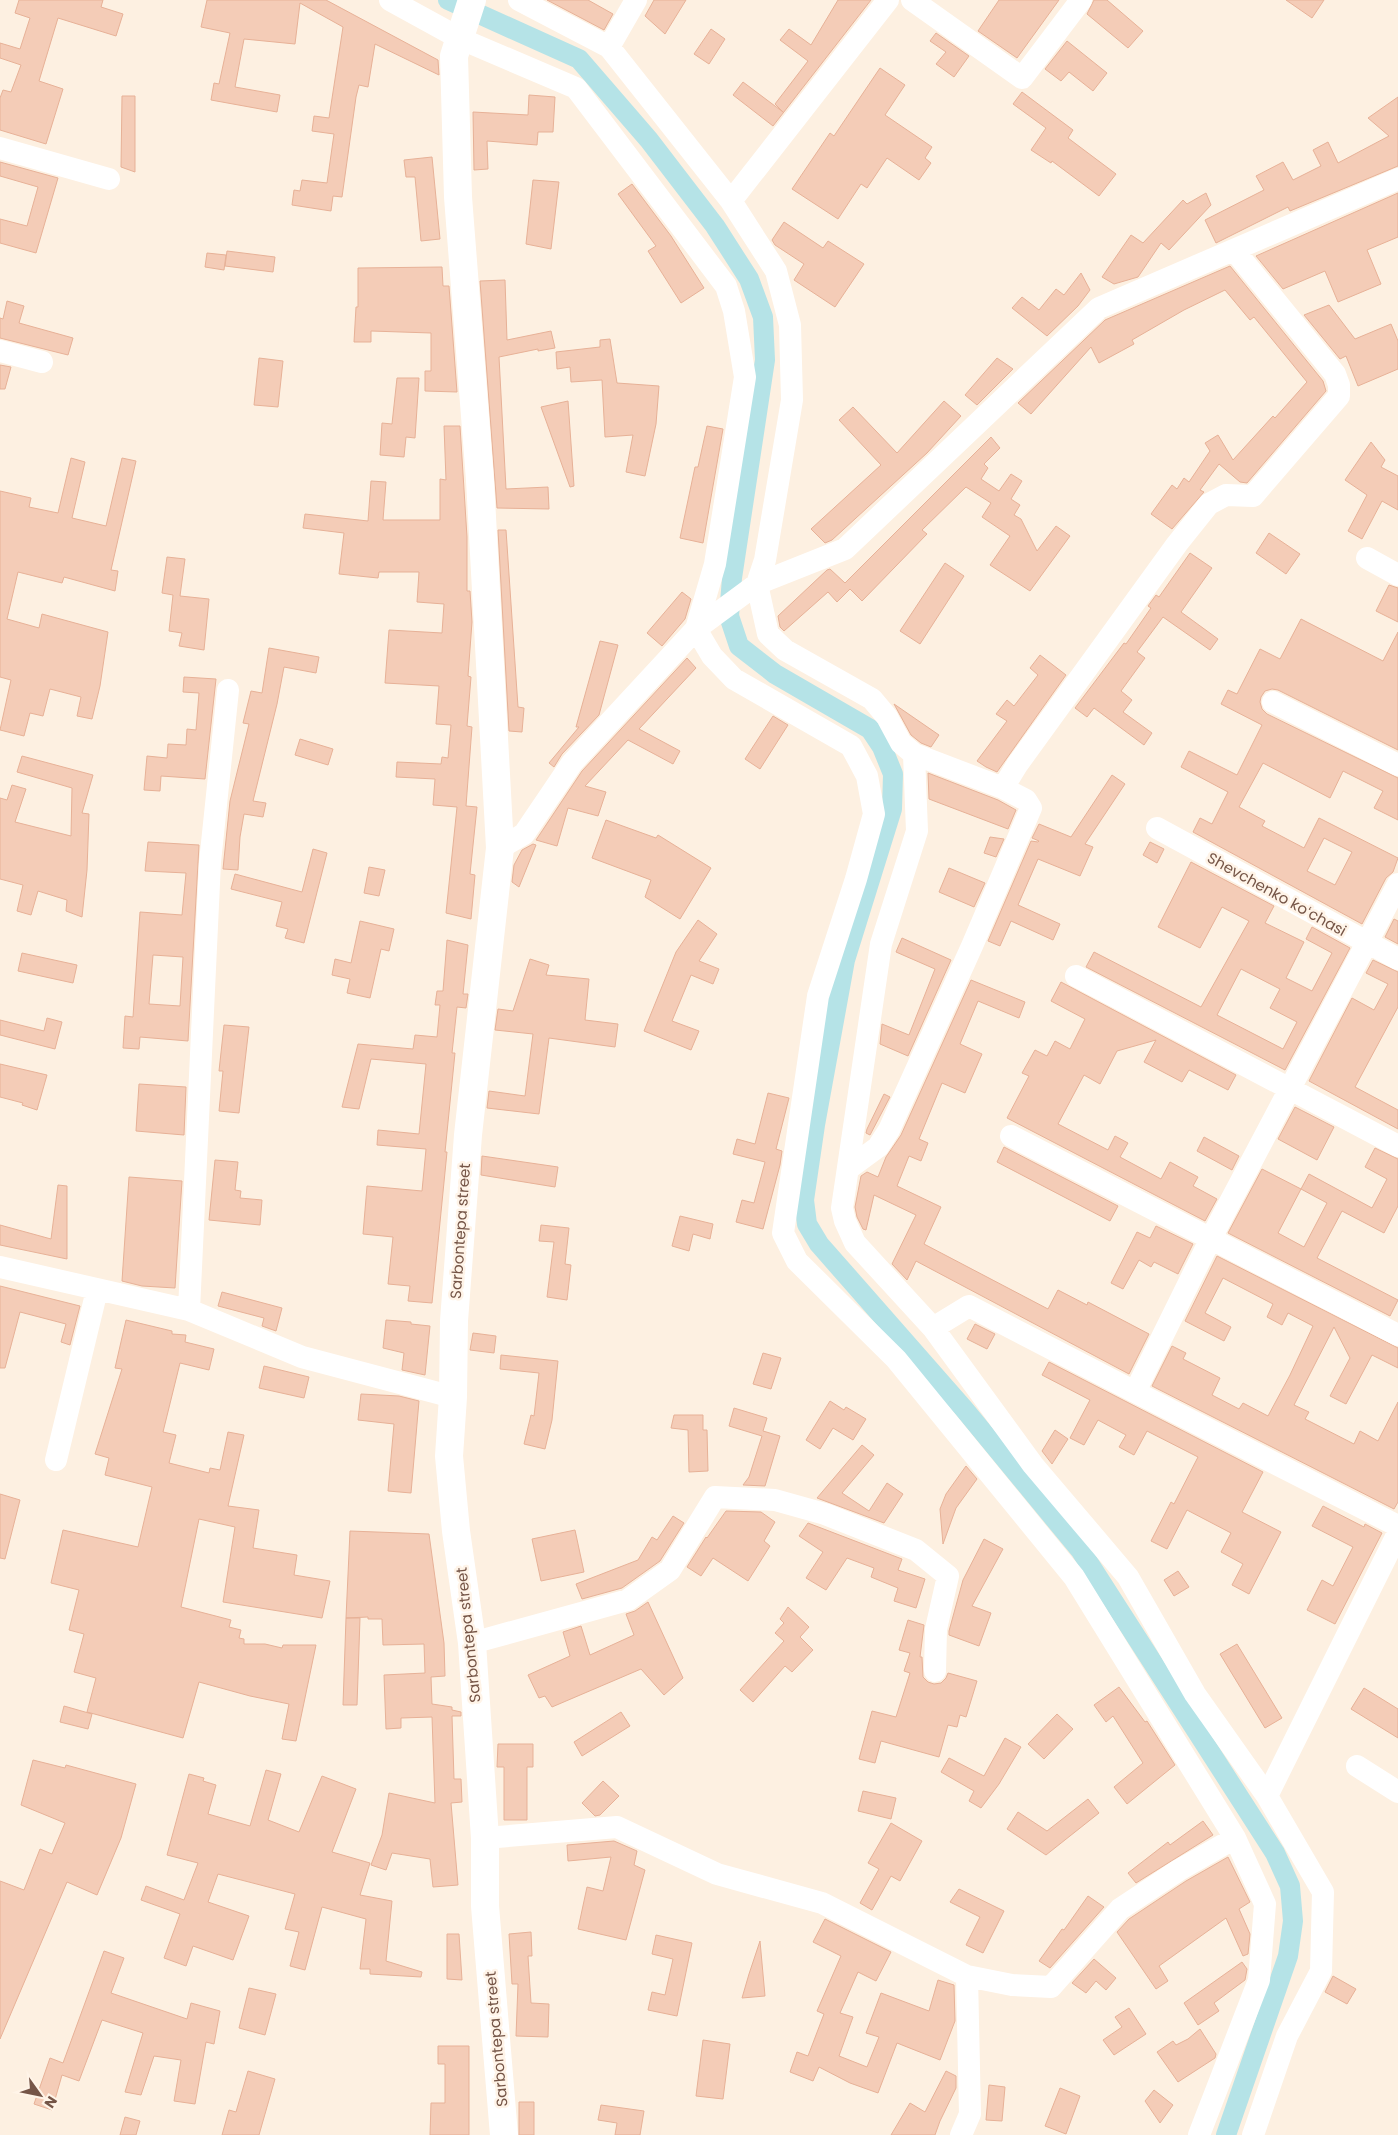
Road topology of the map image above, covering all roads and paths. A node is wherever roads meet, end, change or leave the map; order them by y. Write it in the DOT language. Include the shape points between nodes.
graph roads {
  1 [pos="390,0"];
  2 [pos="472,0"];
  3 [pos="519,0"];
  4 [pos="636,0"];
  5 [pos="888,0"];
  6 [pos="912,0"];
  7 [pos="1081,0"];
  8 [pos="462,34"];
  9 [pos="609,47"];
  10 [pos="0,148"];
  11 [pos="109,179"];
  12 [pos="1398,179"];
  13 [pos="731,201"];
  14 [pos="1234,250"];
  15 [pos="0,351"];
  16 [pos="42,362"];
  17 [pos="1367,558"];
  18 [pos="1398,575"];
  19 [pos="757,584"];
  20 [pos="703,623"];
  21 [pos="228,690"];
  22 [pos="1273,702"];
  23 [pos="914,754"];
  24 [pos="1398,766"];
  25 [pos="1003,788"];
  26 [pos="1157,828"];
  27 [pos="500,848"];
  28 [pos="1398,884"];
  29 [pos="1367,943"];
  30 [pos="1398,959"];
  31 [pos="1076,976"];
  32 [pos="1289,1088"];
  33 [pos="1011,1136"];
  34 [pos="1398,1146"];
  35 [pos="848,1169"];
  36 [pos="1210,1240"];
  37 [pos="0,1267"];
  38 [pos="97,1290"];
  39 [pos="189,1310"];
  40 [pos="932,1328"];
  41 [pos="1398,1335"];
  42 [pos="1135,1392"];
  43 [pos="453,1397"];
  44 [pos="56,1460"];
  45 [pos="1398,1526"];
  46 [pos="1398,1533"];
  47 [pos="472,1643"];
  48 [pos="935,1671"];
  49 [pos="1357,1766"];
  50 [pos="1398,1792"];
  51 [pos="1267,1796"];
  52 [pos="485,1838"];
  53 [pos="1235,1838"];
  54 [pos="967,1976"];
  55 [pos="504,2135"];
  56 [pos="961,2135"];
  57 [pos="1199,2135"];
  58 [pos="1253,2135"];
  1 -- 8 [label="street"];
  2 -- 8 [label="street, Sarbontepa street"];
  3 -- 9 [label="street"];
  4 -- 9 [label="street"];
  5 -- 13 [label="street"];
  6 -- 7 [label="street" via="1022,78"];
  8 -- 20 [label="street" via="576,88 726,286 734,311 745,377"];
  8 -- 27 [label="street, Sarbontepa street" via="454,56 458,197 480,480"];
  9 -- 13 [label="street"];
  10 -- 11 [label="street"];
  12 -- 14 [label="street"];
  13 -- 19 [label="street" via="776,271 790,325 792,400 765,560"];
  14 -- 19 [label="street" via="1099,308 845,548"];
  14 -- 25 [label="street" via="1335,374 1339,396 1253,496 1226,495 1209,504"];
  15 -- 16 [label="street"];
  17 -- 18 [label="street"];
  19 -- 20 [label="street"];
  19 -- 23 [label="street" via="768,634 785,650 872,700 887,717 901,743"];
  20 -- 27 [label="street" via="572,763 524,834"];
  20 -- 53 [label="street" via="712,656 734,679 851,746 867,776 874,814 818,996 783,1233 797,1261 896,1360 1074,1577"];
  21 -- 39 [label="street" via="210,862"];
  22 -- 24 [label="street"];
  23 -- 25 [label="street"];
  23 -- 35 [label="street" via="917,831 881,944"];
  25 -- 35 [label="street" via="1026,800 1031,808 889,1130 878,1147"];
  26 -- 29 [label="street, Shevchenko koʻchasi"];
  27 -- 43 [label="street, Sarbontepa street" via="468,1135 454,1321"];
  28 -- 29 [label="street"];
  29 -- 30 [label="street, Shevchenko koʻchasi"];
  29 -- 32 [label="street"];
  31 -- 32 [label="street"];
  32 -- 34 [label="street"];
  32 -- 36 [label="street"];
  33 -- 36 [label="street"];
  35 -- 40 [label="street" via="842,1208 855,1243"];
  36 -- 41 [label="street"];
  36 -- 42 [label="street"];
  37 -- 38 [label="street"];
  38 -- 39 [label="street"];
  38 -- 44 [label="street"];
  39 -- 43 [label="street" via="302,1358"];
  40 -- 42 [label="street" via="969,1306"];
  40 -- 51 [label="street" via="1033,1465 1128,1576 1195,1694"];
  42 -- 45 [label="street"];
  43 -- 47 [label="street, Sarbontepa street" via="449,1456"];
  46 -- 51 [label="street"];
  47 -- 48 [label="street" via="628,1600 670,1570 716,1497 775,1500 825,1514 916,1550 948,1576 936,1629"];
  47 -- 52 [label="street, Sarbontepa street"];
  49 -- 50 [label="street"];
  51 -- 58 [label="street" via="1323,1892 1321,1971 1287,2036"];
  52 -- 54 [label="street" via="617,1827 718,1874 822,1903"];
  52 -- 55 [label="street, Sarbontepa street" via="485,1906"];
  53 -- 54 [label="street" via="1120,1909 1051,1987 1012,1985"];
  53 -- 57 [label="street" via="1265,1904 1259,1980"];
  54 -- 56 [label="street" via="970,2114"];
}
